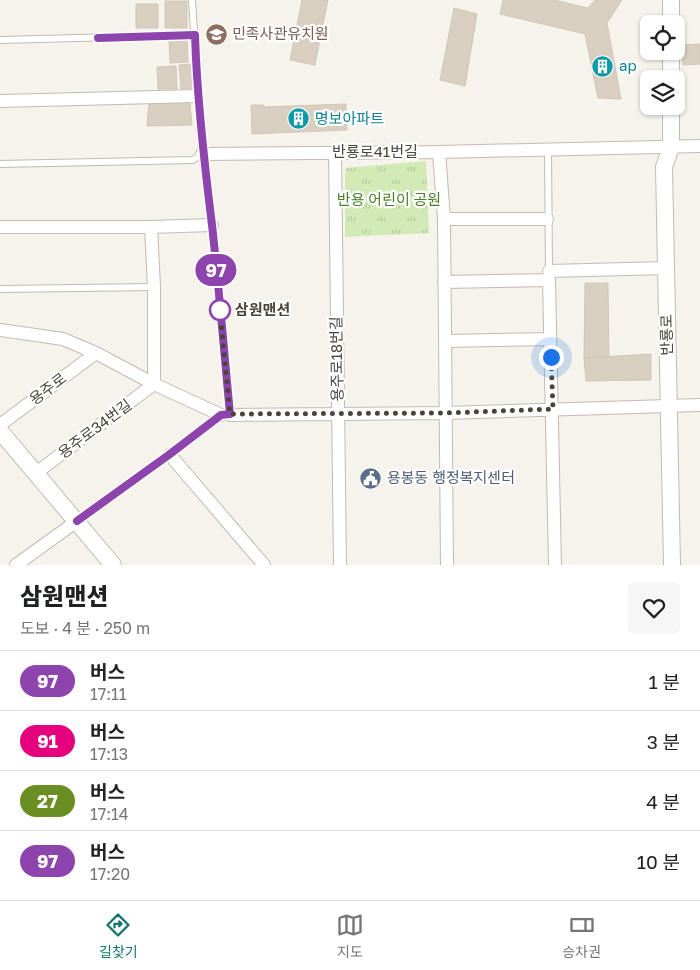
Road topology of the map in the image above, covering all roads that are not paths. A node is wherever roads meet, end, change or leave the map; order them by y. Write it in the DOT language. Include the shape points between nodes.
graph roads {
  1 [pos="192,0"];
  2 [pos="671,0"];
  3 [pos="671,15"];
  4 [pos="195,35"];
  5 [pos="0,40"];
  6 [pos="197,96"];
  7 [pos="0,101"];
  8 [pos="671,115"];
  9 [pos="700,146"];
  10 [pos="671,147"];
  11 [pos="548,148"];
  12 [pos="335,152"];
  13 [pos="440,152"];
  14 [pos="202,154"];
  15 [pos="0,164"];
  16 [pos="444,219"];
  17 [pos="548,219"];
  18 [pos="212,225"];
  19 [pos="0,227"];
  20 [pos="151,227"];
  21 [pos="666,268"];
  22 [pos="549,276"];
  23 [pos="444,282"];
  24 [pos="154,287"];
  25 [pos="0,289"];
  26 [pos="0,330"];
  27 [pos="550,339"];
  28 [pos="445,341"];
  29 [pos="96,353"];
  30 [pos="154,384"];
  31 [pos="700,405"];
  32 [pos="668,406"];
  33 [pos="553,409"];
  34 [pos="446,413"];
  35 [pos="338,414"];
  36 [pos="225,415"];
  37 [pos="0,425"];
  38 [pos="0,431"];
  39 [pos="170,454"];
  40 [pos="36,474"];
  41 [pos="77,521"];
  42 [pos="16,565"];
  43 [pos="113,565"];
  44 [pos="264,565"];
  45 [pos="340,565"];
  46 [pos="447,565"];
  47 [pos="555,565"];
  48 [pos="672,565"];
  1 -- 4 [label="lane"];
  2 -- 3 [label="street"];
  4 -- 5 [label="lane"];
  4 -- 6 [label="lane"];
  6 -- 7 [label="street"];
  6 -- 14 [label="lane"];
  8 -- 10 [label="street, 반룡로"];
  9 -- 10 [label="street, 반룡로41번길"];
  10 -- 11 [label="street, 반룡로41번길"];
  10 -- 21 [label="street, 반룡로" via="664,167"];
  11 -- 13 [label="street, 반룡로41번길"];
  11 -- 17 [label="lane"];
  12 -- 13 [label="street, 반룡로41번길"];
  12 -- 14 [label="street, 반룡로41번길"];
  12 -- 35 [label="street, 용주로18번길"];
  13 -- 16 [label="street"];
  14 -- 15 [label="lane" via="193,160"];
  14 -- 18 [label="lane"];
  16 -- 17 [label="street"];
  16 -- 23 [label="street"];
  17 -- 22 [label="lane"];
  18 -- 20 [label="street"];
  18 -- 36 [label="lane"];
  19 -- 20 [label="street"];
  20 -- 24 [label="street"];
  21 -- 22 [label="street"];
  21 -- 32 [label="street, 반룡로"];
  22 -- 23 [label="street"];
  22 -- 27 [label="street"];
  23 -- 28 [label="street"];
  24 -- 25 [label="lane"];
  24 -- 30 [label="street"];
  26 -- 29 [label="street" via="63,339"];
  27 -- 28 [label="street"];
  27 -- 33 [label="street"];
  28 -- 34 [label="street"];
  29 -- 30 [label="street"];
  29 -- 37 [label="street, 용주로"];
  30 -- 36 [label="street"];
  30 -- 40 [label="street, 용주로34번길"];
  31 -- 32 [label="street"];
  32 -- 33 [label="street"];
  32 -- 48 [label="street, 반룡로"];
  33 -- 34 [label="street"];
  33 -- 47 [label="street"];
  34 -- 35 [label="street"];
  34 -- 46 [label="street"];
  35 -- 36 [label="street"];
  35 -- 45 [label="street, 용주로18번길"];
  36 -- 39 [label="lane"];
  38 -- 40 [label="street"];
  39 -- 41 [label="lane"];
  39 -- 44 [label="street"];
  40 -- 41 [label="street"];
  41 -- 42 [label="street"];
  41 -- 43 [label="street"];
}
